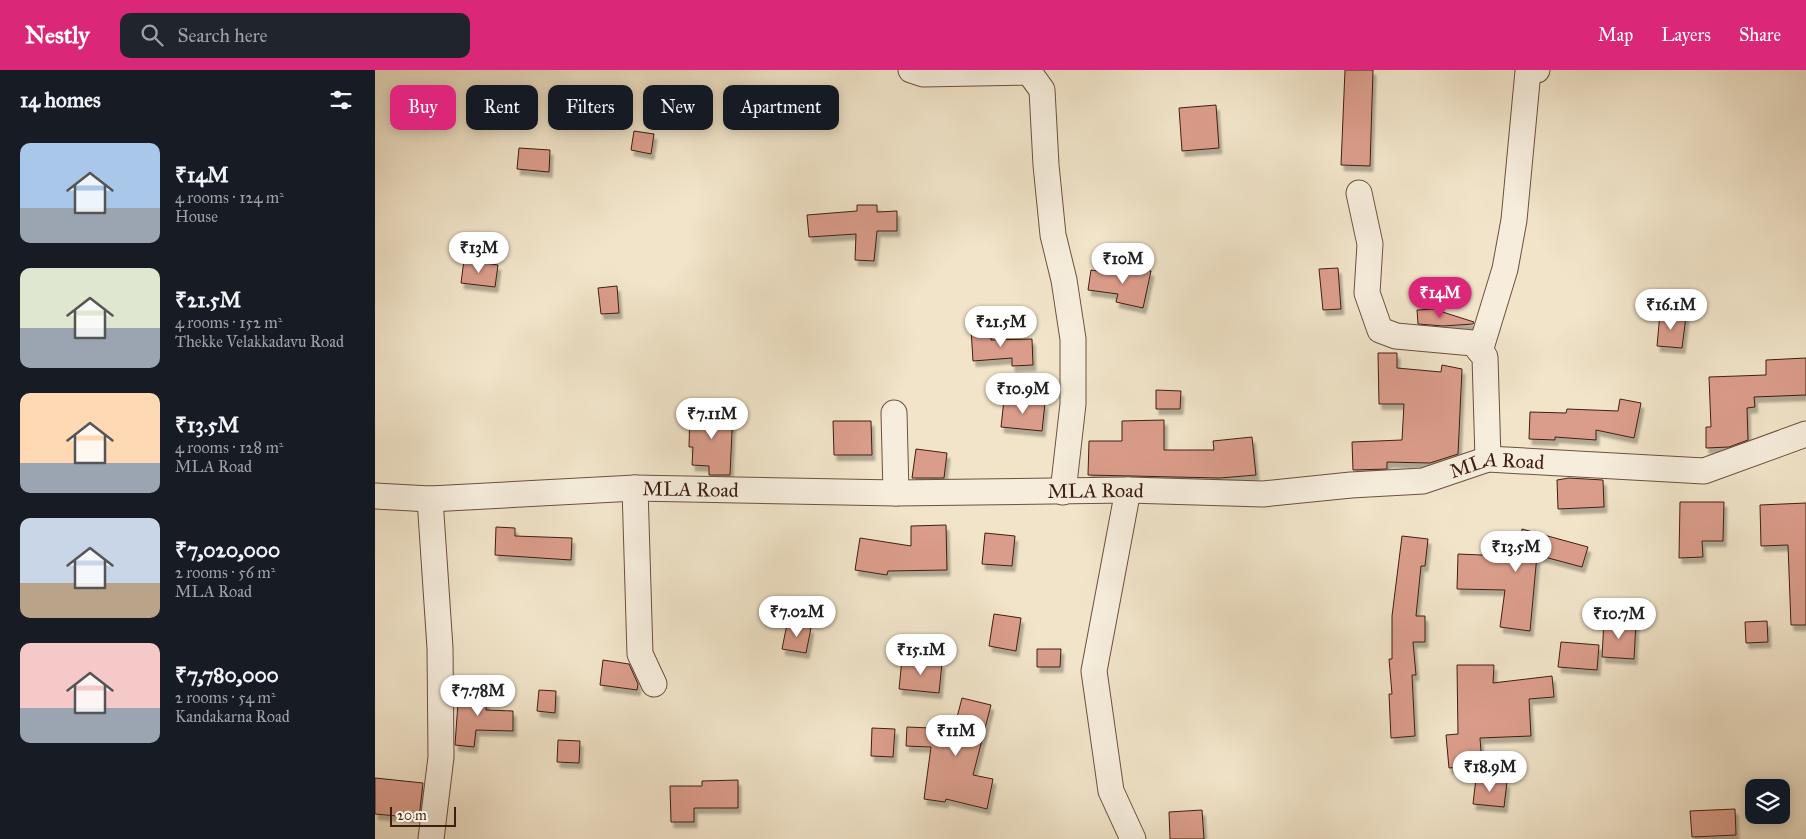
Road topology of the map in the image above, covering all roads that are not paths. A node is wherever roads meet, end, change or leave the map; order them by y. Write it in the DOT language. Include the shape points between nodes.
graph roads {
  1 [pos="911,70"];
  2 [pos="1537,70"];
  3 [pos="1359,193"];
  4 [pos="1480,351"];
  5 [pos="894,413"];
  6 [pos="1806,434"];
  7 [pos="1488,459"];
  8 [pos="635,488"];
  9 [pos="1127,490"];
  10 [pos="1063,492"];
  11 [pos="896,493"];
  12 [pos="375,496"];
  13 [pos="430,499"];
  14 [pos="654,684"];
  15 [pos="431,839"];
  16 [pos="1133,839"];
  1 -- 10 [label="street" via="923,74 1029,72 1042,90 1045,164 1053,235 1073,339 1073,404"];
  2 -- 4 [label="street" via="1528,71 1514,220 1505,269"];
  3 -- 4 [label="street" via="1370,244 1367,294 1380,330 1396,336 1473,343"];
  4 -- 7 [label="street" via="1485,357"];
  5 -- 11 [label="street"];
  6 -- 7 [label="street, MLA Road" via="1704,471"];
  7 -- 9 [label="street, MLA Road" via="1423,481 1351,484 1263,494"];
  8 -- 11 [label="street, MLA Road"];
  8 -- 13 [label="street, MLA Road"];
  8 -- 14 [label="street" via="640,654"];
  9 -- 10 [label="street, MLA Road"];
  9 -- 16 [label="street" via="1094,671 1111,791"];
  10 -- 11 [label="street, MLA Road"];
  12 -- 13 [label="street, MLA Road"];
  13 -- 15 [label="street" via="440,648 441,757"];
}
